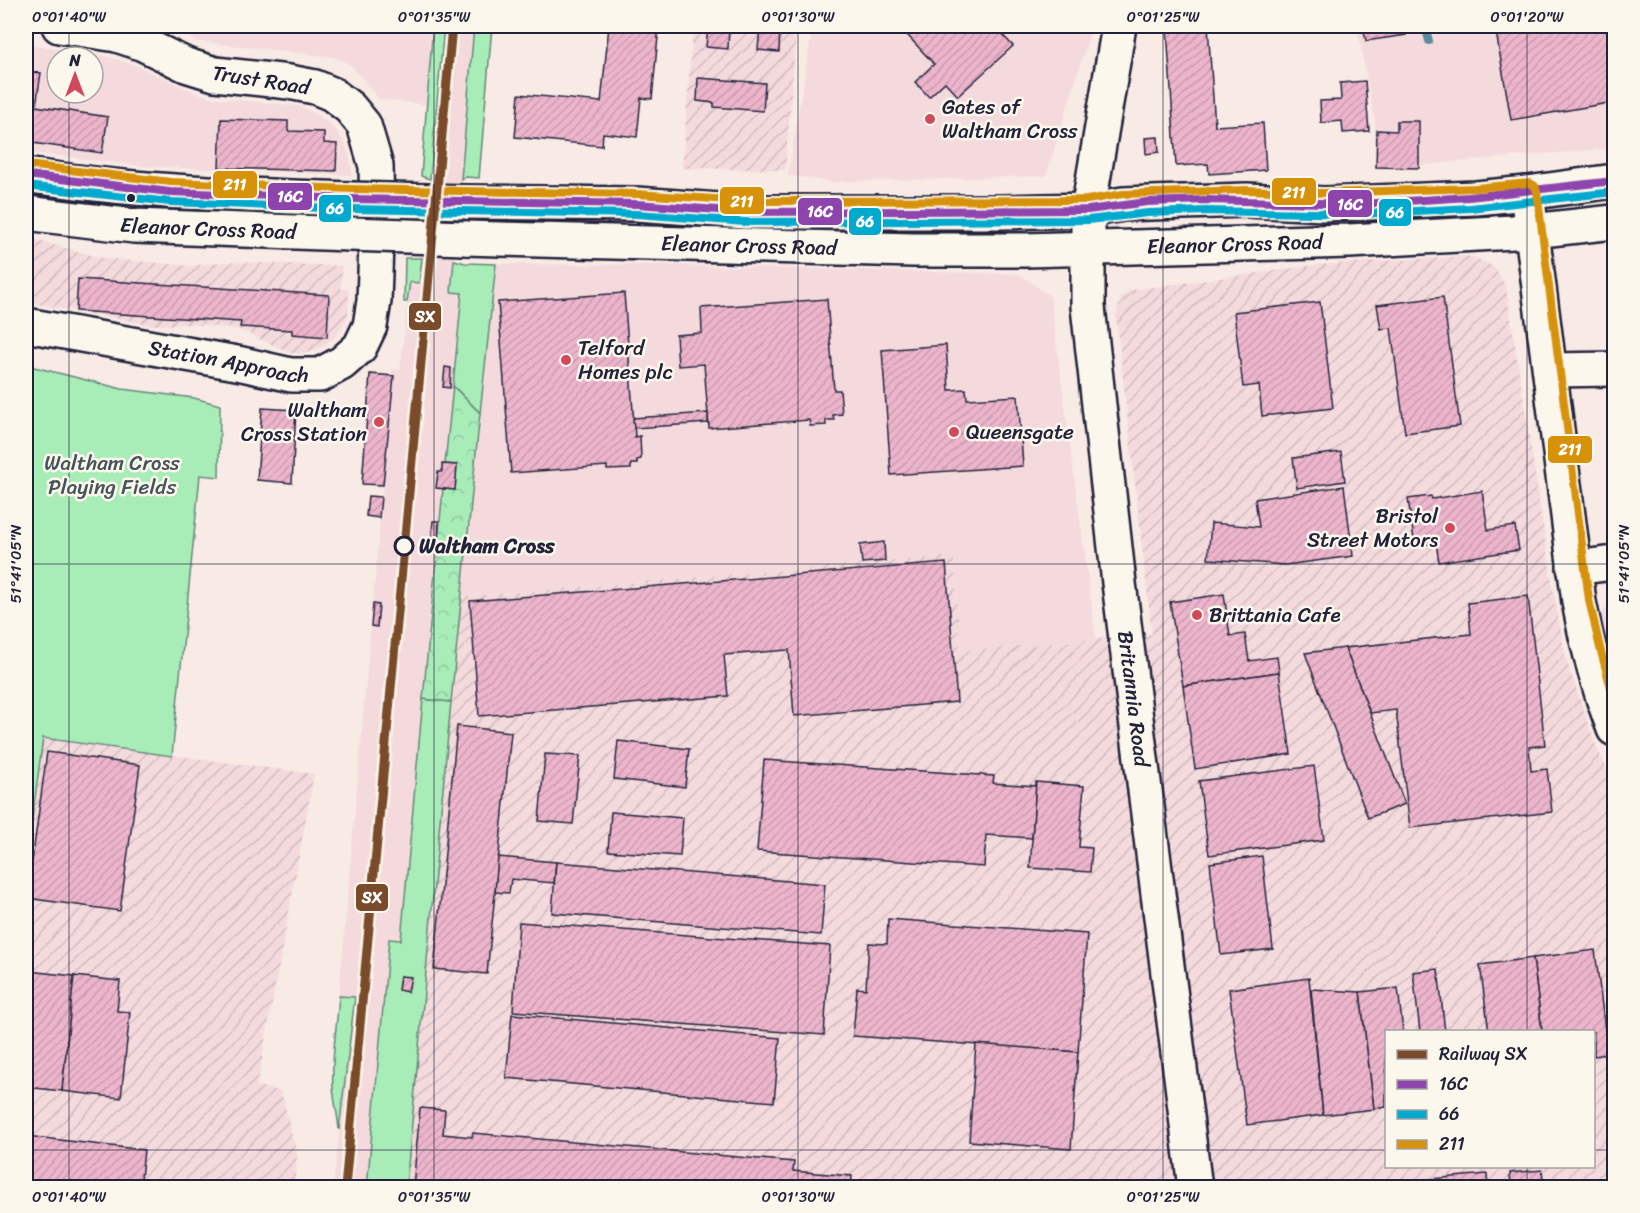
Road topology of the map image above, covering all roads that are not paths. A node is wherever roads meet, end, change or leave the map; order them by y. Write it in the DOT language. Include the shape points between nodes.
graph roads {
  1 [pos="59,26"];
  2 [pos="1119,26"];
  3 [pos="26,175"];
  4 [pos="1614,181"];
  5 [pos="1527,193"];
  6 [pos="364,208"];
  7 [pos="1088,210"];
  8 [pos="26,213"];
  9 [pos="1614,222"];
  10 [pos="1532,231"];
  11 [pos="1088,249"];
  12 [pos="26,326"];
  13 [pos="1614,369"];
  14 [pos="1551,370"];
  15 [pos="1614,563"];
  16 [pos="1574,568"];
  17 [pos="1614,729"];
  18 [pos="1195,1188"];
  1 -- 6 [label="main road, Trust Road" via="117,35 186,66 215,74 289,82 332,94 350,108 370,140 376,165"];
  2 -- 7 [label="main road, Britannia Road"];
  3 -- 6 [label="main road, Eleanor Cross Road" via="119,188"];
  4 -- 5 [label="main road, Eleanor Cross Road"];
  5 -- 7 [label="main road, Eleanor Cross Road" via="1324,204 1247,200 1124,204"];
  5 -- 10 [label="main road"];
  6 -- 7 [label="main road, Eleanor Cross Road, bridge" via="466,202 637,204 745,212"];
  6 -- 12 [label="main road, Station Approach" via="374,301 370,326 360,347 320,375 291,375"];
  7 -- 11 [label="main road, Britannia Road"];
  8 -- 11 [label="main road, Eleanor Cross Road, bridge" via="134,226 465,238 913,249"];
  9 -- 10 [label="main road, Eleanor Cross Road"];
  10 -- 11 [label="main road, Eleanor Cross Road" via="1349,242"];
  10 -- 14 [label="main road"];
  11 -- 18 [label="main road, Britannia Road" via="1089,318"];
  13 -- 14 [label="main road"];
  14 -- 16 [label="main road"];
  15 -- 16 [label="main road"];
  16 -- 17 [label="main road" via="1587,646"];
}
